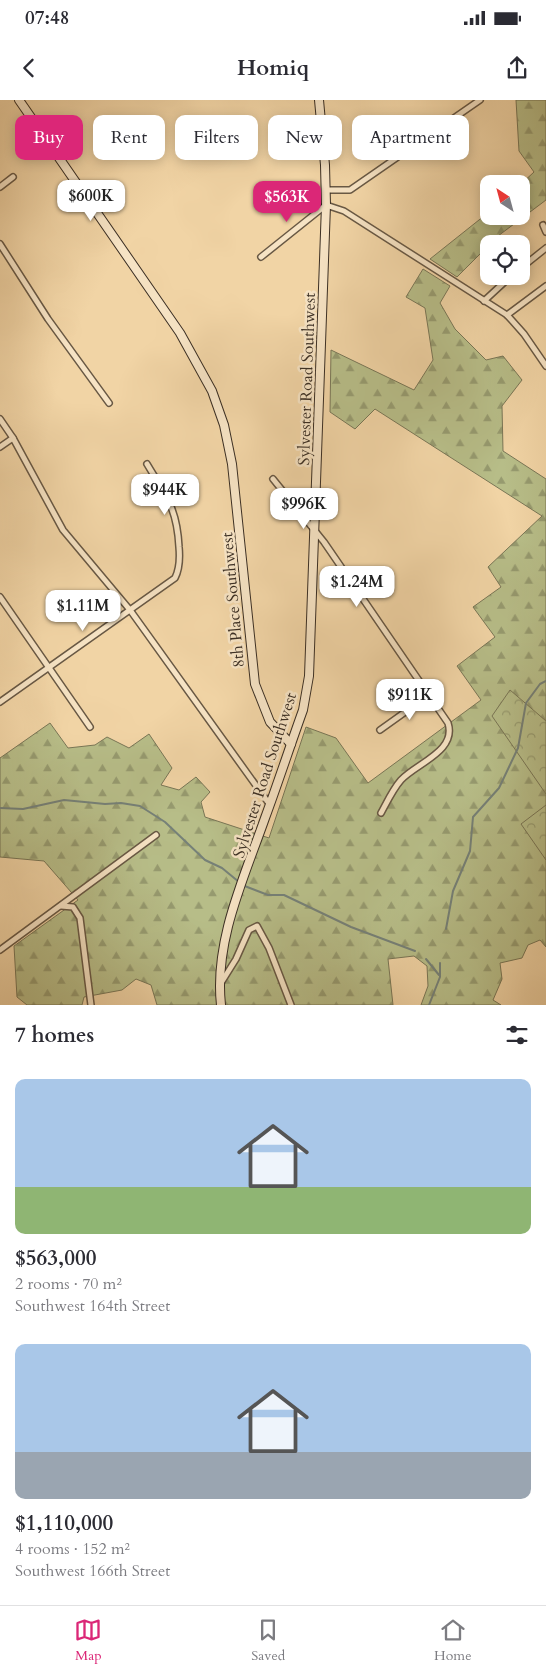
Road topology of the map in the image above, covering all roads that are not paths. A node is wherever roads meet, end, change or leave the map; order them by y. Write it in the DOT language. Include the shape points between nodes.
graph roads {
  1 [pos="19,100"];
  2 [pos="319,100"];
  3 [pos="480,100"];
  4 [pos="13,177"];
  5 [pos="0,187"];
  6 [pos="325,190"];
  7 [pos="326,205"];
  8 [pos="543,224"];
  9 [pos="546,232"];
  10 [pos="0,244"];
  11 [pos="546,248"];
  12 [pos="261,257"];
  13 [pos="530,261"];
  14 [pos="501,285"];
  15 [pos="546,286"];
  16 [pos="484,301"];
  17 [pos="507,315"];
  18 [pos="546,366"];
  19 [pos="109,402"];
  20 [pos="0,419"];
  21 [pos="13,438"];
  22 [pos="0,447"];
  23 [pos="147,464"];
  24 [pos="273,479"];
  25 [pos="315,532"];
  26 [pos="0,597"];
  27 [pos="130,610"];
  28 [pos="49,668"];
  29 [pos="429,695"];
  30 [pos="0,702"];
  31 [pos="90,726"];
  32 [pos="380,730"];
  33 [pos="291,744"];
  34 [pos="270,805"];
  35 [pos="381,813"];
  36 [pos="156,835"];
  37 [pos="60,906"];
  38 [pos="0,950"];
  39 [pos="219,986"];
  40 [pos="91,1005"];
  41 [pos="221,1005"];
  42 [pos="291,1005"];
  1 -- 33 [label="street, 8th Place Southwest" via="180,333 212,390 224,426 238,512 255,684 270,722"];
  2 -- 6 [label="street, Sylvester Road Southwest"];
  3 -- 6 [label="street" via="350,190"];
  4 -- 5 [label="street"];
  6 -- 7 [label="street, Sylvester Road Southwest"];
  7 -- 12 [label="street"];
  7 -- 16 [label="street" via="344,211"];
  7 -- 25 [label="street, Sylvester Road Southwest"];
  8 -- 9 [label="street"];
  10 -- 19 [label="street" via="48,319"];
  11 -- 13 [label="street"];
  14 -- 16 [label="street"];
  15 -- 17 [label="street"];
  16 -- 17 [label="street"];
  17 -- 18 [label="street"];
  20 -- 21 [label="street"];
  21 -- 22 [label="street"];
  21 -- 27 [label="street" via="63,530"];
  23 -- 27 [label="street" via="176,515 180,557 178,572 172,581"];
  24 -- 25 [label="street"];
  25 -- 29 [label="street"];
  25 -- 33 [label="street, Sylvester Road Southwest" via="309,676 303,710"];
  26 -- 28 [label="street"];
  27 -- 28 [label="street"];
  27 -- 34 [label="street"];
  28 -- 30 [label="street"];
  28 -- 31 [label="street"];
  29 -- 32 [label="street"];
  29 -- 35 [label="street" via="448,723 450,736 444,746 399,782"];
  33 -- 34 [label="street, Sylvester Road Southwest"];
  34 -- 39 [label="street, Sylvester Road Southwest" via="232,912 221,956"];
  36 -- 37 [label="street"];
  37 -- 38 [label="street"];
  37 -- 40 [label="street" via="73,906 80,918"];
  39 -- 41 [label="street, Sylvester Road Southwest"];
  39 -- 42 [label="street" via="249,930 257,926"];
}
